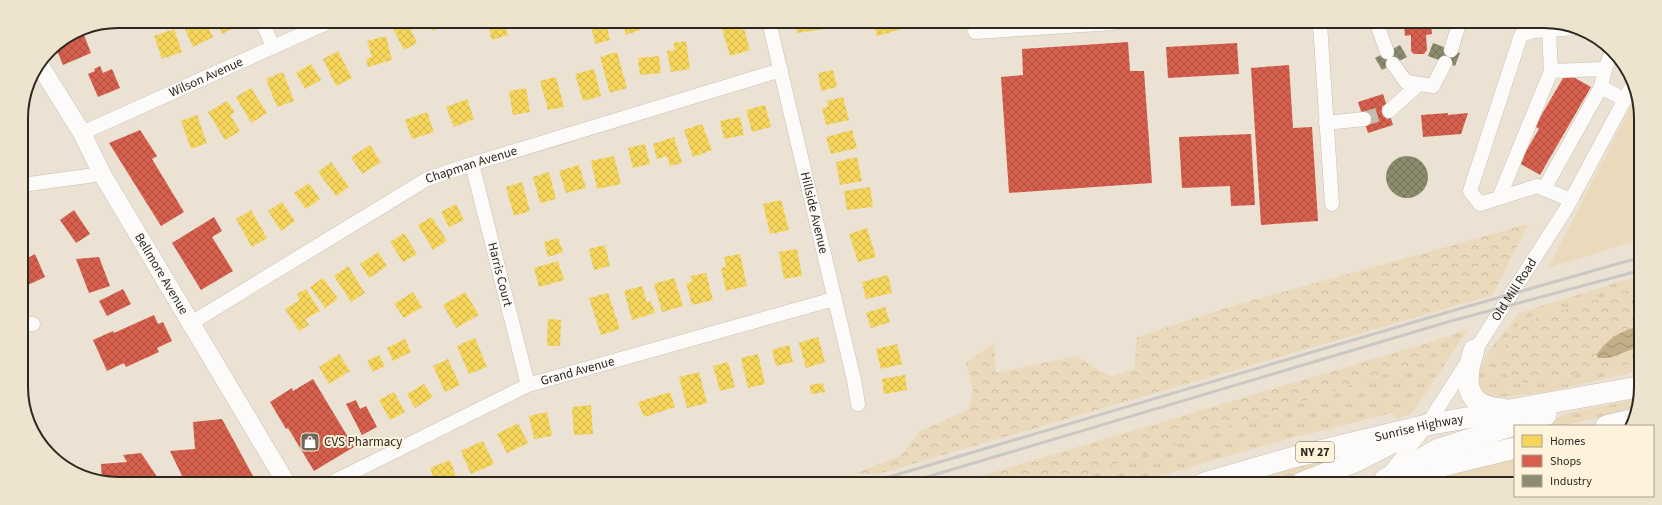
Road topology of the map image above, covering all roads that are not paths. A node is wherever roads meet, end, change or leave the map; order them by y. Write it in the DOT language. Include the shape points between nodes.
graph roads {
  1 [pos="265,28"];
  2 [pos="318,28"];
  3 [pos="770,28"];
  4 [pos="1023,28"];
  5 [pos="1320,28"];
  6 [pos="1379,28"];
  7 [pos="1458,28"];
  8 [pos="1558,29"];
  9 [pos="1549,30"];
  10 [pos="975,32"];
  11 [pos="273,48"];
  12 [pos="1610,57"];
  13 [pos="42,69"];
  14 [pos="781,70"];
  15 [pos="1604,70"];
  16 [pos="1550,71"];
  17 [pos="1420,84"];
  18 [pos="1601,87"];
  19 [pos="1630,91"];
  20 [pos="1625,100"];
  21 [pos="1389,111"];
  22 [pos="1364,119"];
  23 [pos="1326,123"];
  24 [pos="82,133"];
  25 [pos="472,164"];
  26 [pos="102,174"];
  27 [pos="28,184"];
  28 [pos="1544,189"];
  29 [pos="1499,198"];
  30 [pos="1571,200"];
  31 [pos="1332,204"];
  32 [pos="834,299"];
  33 [pos="191,323"];
  34 [pos="1474,350"];
  35 [pos="528,385"];
  36 [pos="1634,388"];
  37 [pos="1565,400"];
  38 [pos="858,404"];
  39 [pos="1517,409"];
  40 [pos="1627,421"];
  41 [pos="1427,425"];
  42 [pos="1610,425"];
  43 [pos="1514,448"];
  44 [pos="283,477"];
  45 [pos="343,477"];
  46 [pos="1225,477"];
  47 [pos="1317,477"];
  48 [pos="1383,477"];
  49 [pos="1388,477"];
  50 [pos="1399,477"];
  1 -- 11 [label="street"];
  2 -- 11 [label="street, Wilson Avenue"];
  3 -- 14 [label="street, Hillside Avenue"];
  4 -- 10 [label="street"];
  5 -- 23 [label="street"];
  6 -- 17 [label="street" via="1390,58 1406,82"];
  7 -- 17 [label="street" via="1448,56 1433,86"];
  8 -- 9 [label="street"];
  9 -- 16 [label="street"];
  9 -- 29 [label="street" via="1521,35 1470,191 1480,204"];
  11 -- 24 [label="street, Wilson Avenue"];
  12 -- 15 [label="street"];
  13 -- 24 [label="main road, Bellmore Avenue"];
  14 -- 25 [label="street, Chapman Avenue"];
  14 -- 32 [label="street, Hillside Avenue"];
  15 -- 16 [label="street"];
  15 -- 18 [label="street"];
  16 -- 29 [label="street"];
  17 -- 21 [label="street"];
  18 -- 20 [label="street"];
  18 -- 28 [label="street"];
  19 -- 20 [label="street, Old Mill Road"];
  20 -- 30 [label="street, Old Mill Road"];
  22 -- 23 [label="street"];
  23 -- 31 [label="street"];
  24 -- 26 [label="main road, Bellmore Avenue"];
  25 -- 33 [label="street, Chapman Avenue" via="427,179"];
  25 -- 35 [label="street, Harris Court"];
  26 -- 27 [label="street"];
  26 -- 33 [label="main road, Bellmore Avenue"];
  28 -- 29 [label="street" via="1537,186"];
  28 -- 30 [label="street"];
  30 -- 34 [label="street, Old Mill Road"];
  32 -- 35 [label="street, Grand Avenue"];
  32 -- 38 [label="street, Hillside Avenue"];
  33 -- 44 [label="main road, Bellmore Avenue"];
  34 -- 39 [label="highway" via="1467,381 1472,396 1476,401 1491,408"];
  34 -- 41 [label="street, Old Mill Road"];
  35 -- 45 [label="street, Grand Avenue"];
  36 -- 37 [label="highway, Sunrise Highway / NY 27"];
  37 -- 39 [label="highway, Sunrise Highway / NY 27"];
  37 -- 49 [label="highway" via="1551,413 1439,449"];
  39 -- 41 [label="highway, Sunrise Highway / NY 27"];
  40 -- 42 [label="highway"];
  41 -- 46 [label="highway, Sunrise Highway / NY 27" via="1294,457"];
  41 -- 47 [label="highway" via="1357,462"];
  41 -- 48 [label="street, Old Mill Road"];
  43 -- 50 [label="highway"];
}
